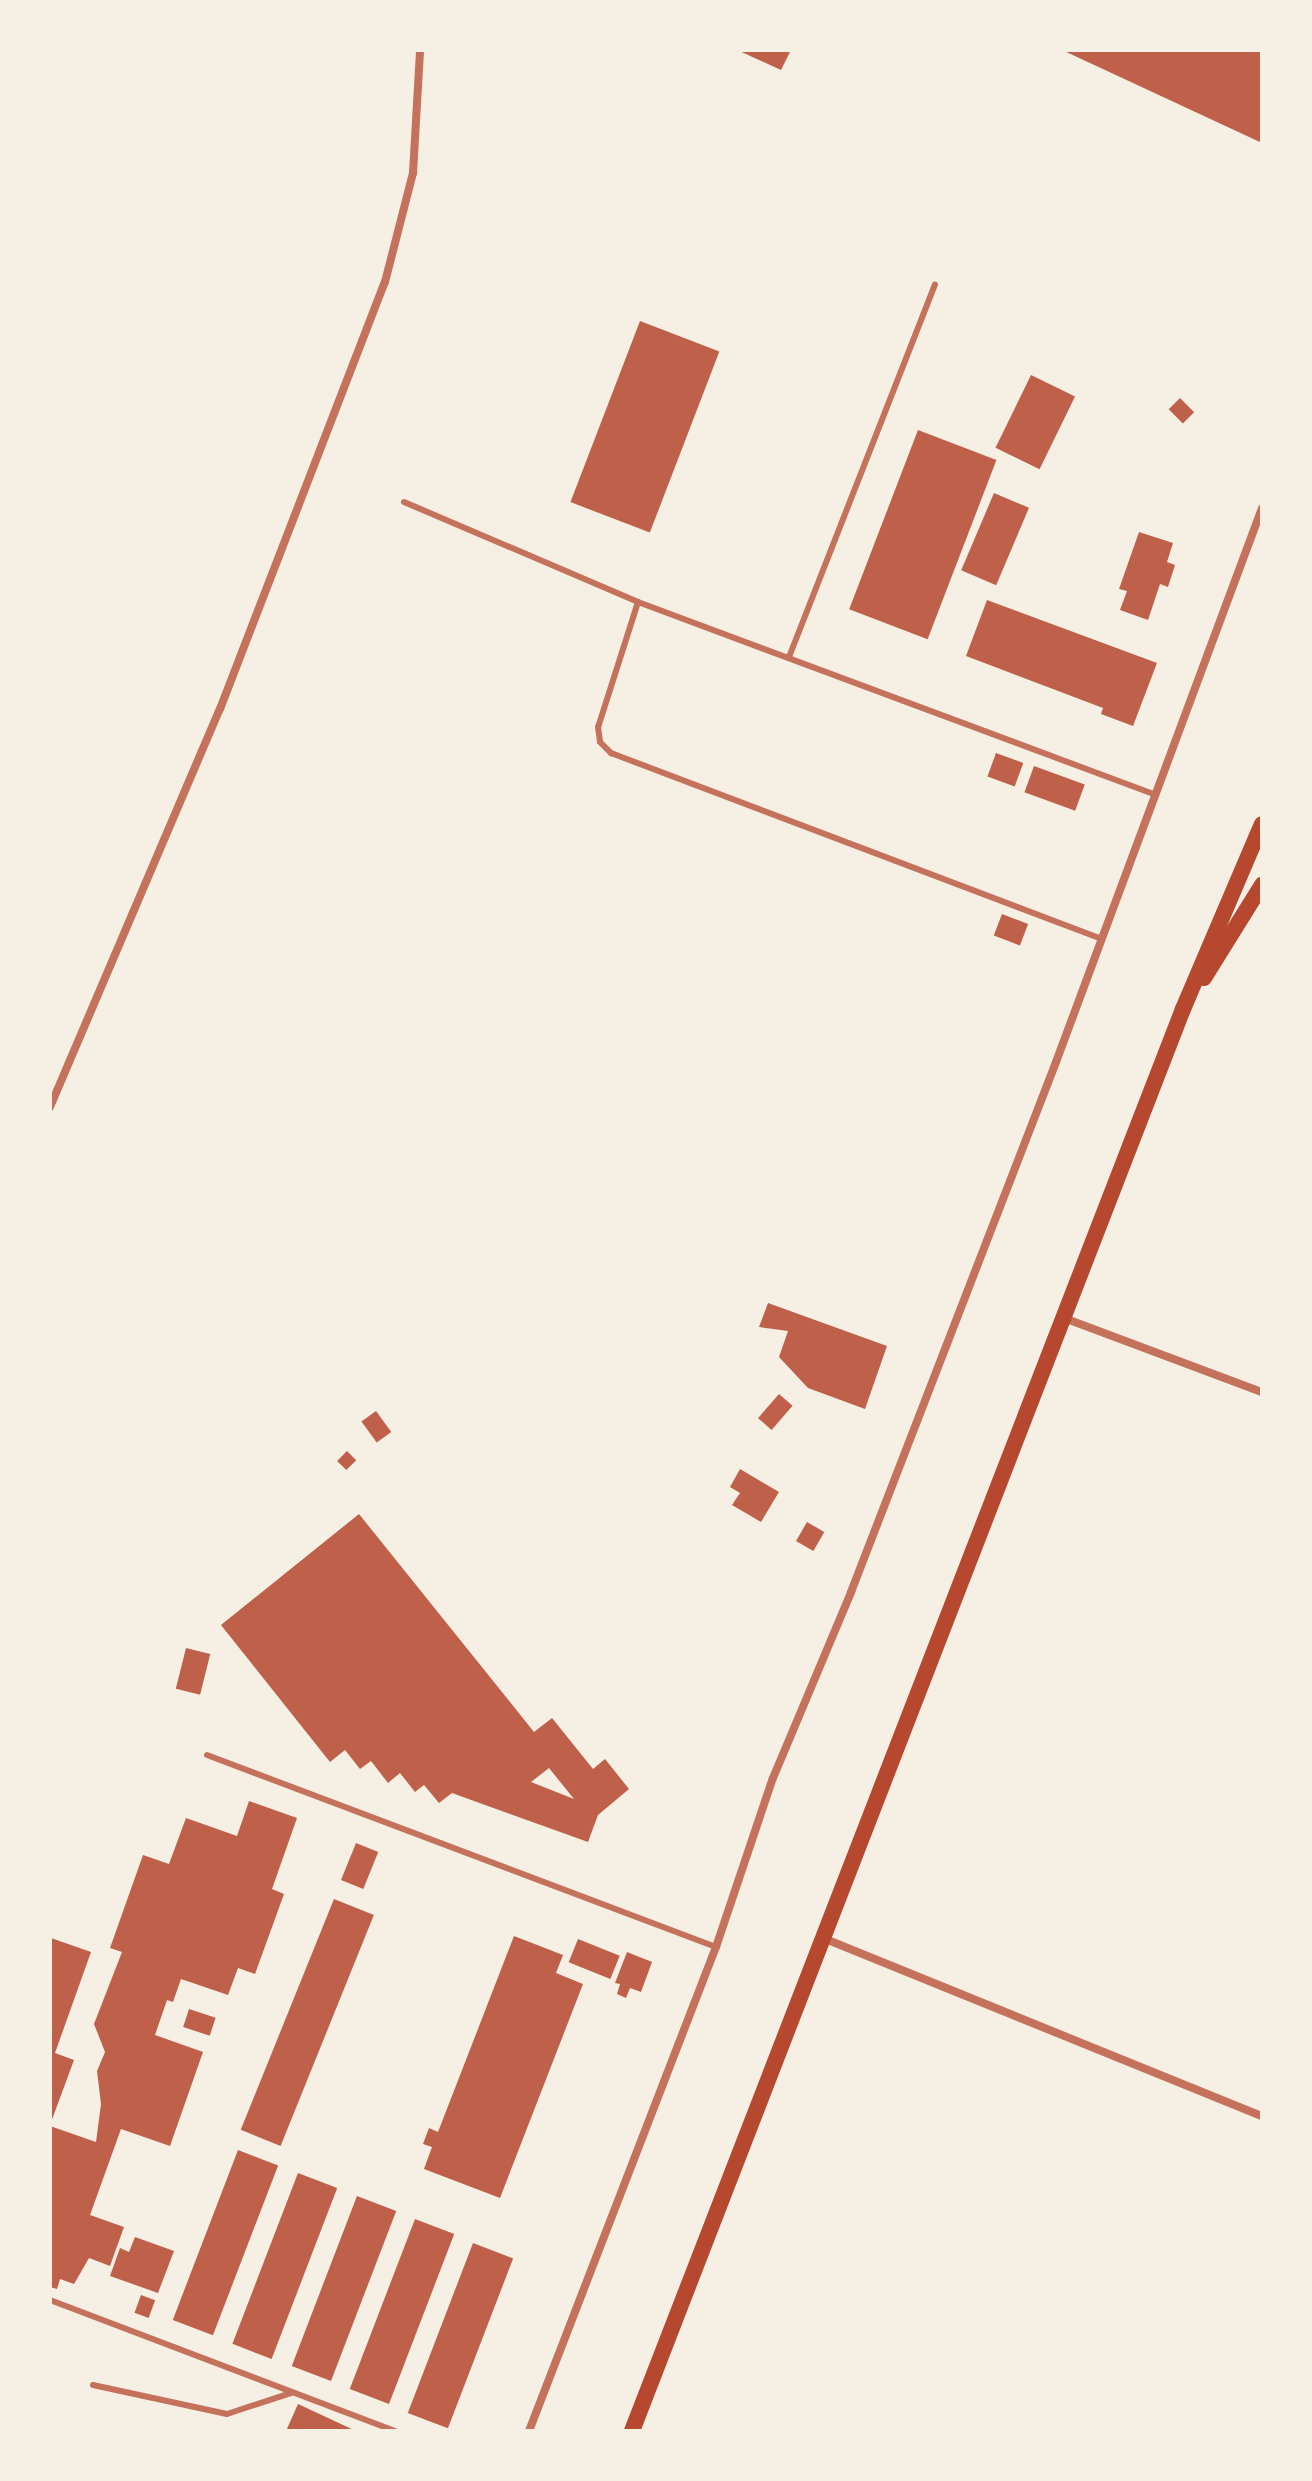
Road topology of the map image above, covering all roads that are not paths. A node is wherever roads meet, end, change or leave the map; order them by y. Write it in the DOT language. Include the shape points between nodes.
graph roads {
  1 [pos="420,50"];
  2 [pos="935,285"];
  3 [pos="404,502"];
  4 [pos="1262,508"];
  5 [pos="638,602"];
  6 [pos="789,657"];
  7 [pos="1156,795"];
  8 [pos="1262,824"];
  9 [pos="1262,885"];
  10 [pos="1102,939"];
  11 [pos="1183,1009"];
  12 [pos="50,1107"];
  13 [pos="1063,1317"];
  14 [pos="1262,1392"];
  15 [pos="207,1755"];
  16 [pos="822,1938"];
  17 [pos="716,1947"];
  18 [pos="1262,2116"];
  19 [pos="50,2300"];
  20 [pos="93,2385"];
  21 [pos="291,2393"];
  22 [pos="395,2431"];
  23 [pos="529,2431"];
  24 [pos="632,2431"];
  1 -- 12 [label="street" via="413,173 385,282 220,709"];
  2 -- 6 [label="lane"];
  3 -- 5 [label="lane"];
  4 -- 7 [label="street"];
  5 -- 6 [label="lane"];
  5 -- 10 [label="lane" via="598,727 600,742 611,753"];
  6 -- 7 [label="lane"];
  7 -- 10 [label="street"];
  8 -- 11 [label="main road"];
  9 -- 11 [label="main road"];
  10 -- 17 [label="street" via="851,1592 773,1778"];
  11 -- 13 [label="main road"];
  13 -- 14 [label="street"];
  13 -- 16 [label="main road"];
  15 -- 17 [label="lane"];
  16 -- 18 [label="street"];
  16 -- 24 [label="main road"];
  17 -- 23 [label="street"];
  19 -- 21 [label="lane"];
  20 -- 21 [label="lane" via="227,2414"];
  21 -- 22 [label="lane"];
}
